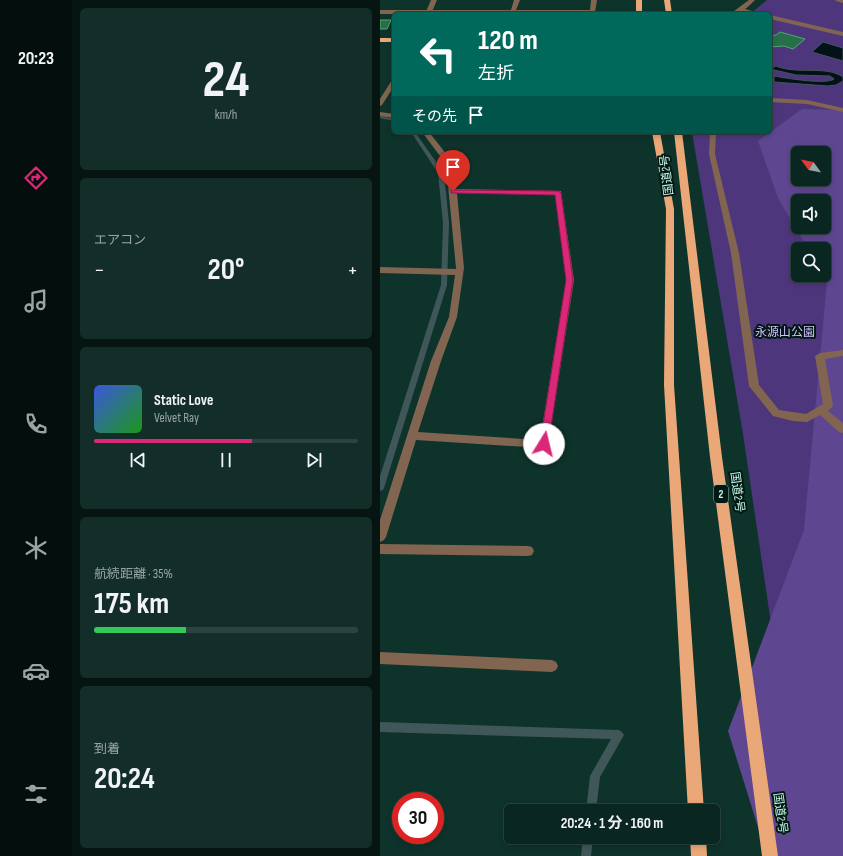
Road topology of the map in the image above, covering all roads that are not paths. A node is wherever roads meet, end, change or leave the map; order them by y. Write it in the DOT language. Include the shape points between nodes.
graph roads {
  1 [pos="434,0"];
  2 [pos="517,0"];
  3 [pos="594,0"];
  4 [pos="639,0"];
  5 [pos="667,0"];
  6 [pos="752,0"];
  7 [pos="838,0"];
  8 [pos="843,1"];
  9 [pos="741,10"];
  10 [pos="380,12"];
  11 [pos="392,12"];
  12 [pos="428,12"];
  13 [pos="514,12"];
  14 [pos="592,12"];
  15 [pos="639,12"];
  16 [pos="669,12"];
  17 [pos="737,12"];
  18 [pos="750,12"];
  19 [pos="772,17"];
  20 [pos="843,34"];
  21 [pos="380,40"];
  22 [pos="392,40"];
  23 [pos="392,84"];
  24 [pos="772,100"];
  25 [pos="380,104"];
  26 [pos="843,110"];
  27 [pos="380,114"];
  28 [pos="392,116"];
  29 [pos="426,134"];
  30 [pos="656,134"];
  31 [pos="678,134"];
  32 [pos="713,134"];
  33 [pos="453,191"];
  34 [pos="380,270"];
  35 [pos="460,272"];
  36 [pos="843,353"];
  37 [pos="821,410"];
  38 [pos="843,429"];
  39 [pos="414,436"];
  40 [pos="380,537"];
  41 [pos="380,549"];
  42 [pos="528,551"];
  43 [pos="380,658"];
  44 [pos="552,666"];
  45 [pos="696,804"];
  46 [pos="698,844"];
  47 [pos="699,856"];
  48 [pos="770,856"];
  1 -- 12 [label="street"];
  2 -- 13 [label="street"];
  3 -- 14 [label="street"];
  4 -- 15 [label="highway"];
  5 -- 16 [label="highway"];
  6 -- 9 [label="street"];
  7 -- 8 [label="street"];
  9 -- 17 [label="street"];
  9 -- 18 [label="street"];
  10 -- 11 [label="street"];
  19 -- 20 [label="street"];
  21 -- 22 [label="highway"];
  23 -- 25 [label="street"];
  24 -- 26 [label="street" via="823,104"];
  27 -- 28 [label="street"];
  29 -- 33 [label="street" via="450,164"];
  30 -- 45 [label="highway, 国道2号" via="670,210 669,385"];
  31 -- 48 [label="highway, 国道2号 / 2" via="716,457"];
  32 -- 37 [label="street" via="712,154 735,253 754,386 776,413 808,418"];
  33 -- 35 [label="street"];
  33 -- 39 [label="street" via="558,193 570,280 544,444"];
  34 -- 35 [label="street"];
  35 -- 39 [label="street" via="453,317 436,361"];
  36 -- 37 [label="street" via="820,356 828,406"];
  37 -- 38 [label="street"];
  39 -- 40 [label="street"];
  41 -- 42 [label="street"];
  43 -- 44 [label="street"];
  46 -- 47 [label="highway"];
}
